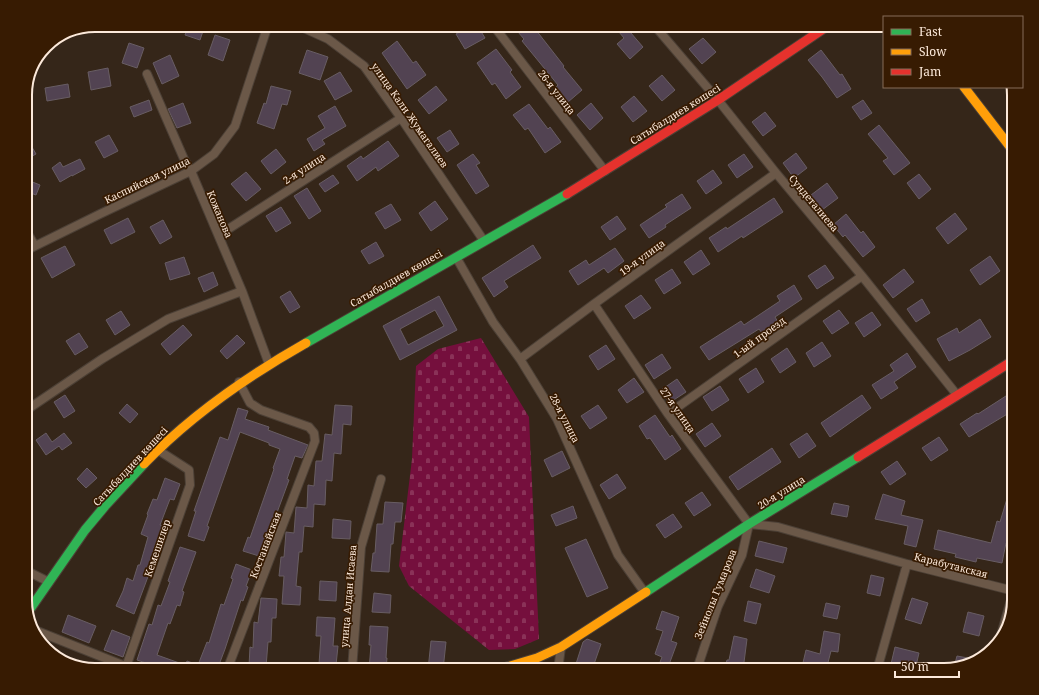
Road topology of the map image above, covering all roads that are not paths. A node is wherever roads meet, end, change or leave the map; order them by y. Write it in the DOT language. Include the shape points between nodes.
graph roads {
  1 [pos="266,32"];
  2 [pos="312,32"];
  3 [pos="498,32"];
  4 [pos="660,32"];
  5 [pos="819,32"];
  6 [pos="147,74"];
  7 [pos="965,88"];
  8 [pos="718,100"];
  9 [pos="401,118"];
  10 [pos="1007,143"];
  11 [pos="191,171"];
  12 [pos="606,171"];
  13 [pos="776,173"];
  14 [pos="218,235"];
  15 [pos="32,241"];
  16 [pos="484,241"];
  17 [pos="35,246"];
  18 [pos="32,248"];
  19 [pos="456,257"];
  20 [pos="862,276"];
  21 [pos="242,291"];
  22 [pos="594,304"];
  23 [pos="520,359"];
  24 [pos="269,364"];
  25 [pos="1007,364"];
  26 [pos="239,382"];
  27 [pos="957,395"];
  28 [pos="32,405"];
  29 [pos="668,414"];
  30 [pos="158,450"];
  31 [pos="381,479"];
  32 [pos="749,524"];
  33 [pos="907,564"];
  34 [pos="32,574"];
  35 [pos="49,582"];
  36 [pos="1007,588"];
  37 [pos="645,593"];
  38 [pos="32,606"];
  39 [pos="41,633"];
  40 [pos="561,646"];
  41 [pos="116,663"];
  42 [pos="127,663"];
  43 [pos="230,663"];
  44 [pos="353,663"];
  45 [pos="525,663"];
  46 [pos="559,663"];
  47 [pos="699,663"];
  48 [pos="878,663"];
  1 -- 11 [label="street, Каспийская улица" via="235,126 214,154"];
  2 -- 9 [label="street, улица Кали Жумагалиев" via="328,39 364,66"];
  3 -- 12 [label="street, 26-я улица"];
  4 -- 8 [label="street, Сундеталиева"];
  5 -- 8 [label="main road, Сатыбалдиев көшесі"];
  6 -- 11 [label="street, Кожанова"];
  7 -- 10 [label="main road"];
  8 -- 12 [label="main road, Сатыбалдиев көшесі"];
  8 -- 13 [label="street, Сундеталиева"];
  9 -- 14 [label="street, 2-я улица"];
  9 -- 16 [label="street, улица Кали Жумагалиев"];
  11 -- 14 [label="street, Кожанова"];
  11 -- 17 [label="street, Каспийская улица"];
  12 -- 16 [label="main road, Сатыбалдиев көшесі"];
  13 -- 20 [label="street, Сундеталиева"];
  13 -- 22 [label="street, 19-я улица"];
  14 -- 21 [label="street, Кожанова"];
  15 -- 17 [label="street"];
  16 -- 19 [label="main road, Сатыбалдиев көшесі"];
  17 -- 18 [label="street, Каспийская улица"];
  19 -- 23 [label="street, 28-я улица" via="493,322"];
  19 -- 24 [label="main road, Сатыбалдиев көшесі"];
  20 -- 27 [label="street, Сундеталиева"];
  20 -- 29 [label="street, 1-ый проезд"];
  21 -- 24 [label="street, Кожанова"];
  21 -- 28 [label="street" via="168,319"];
  22 -- 23 [label="street, 19-я улица"];
  22 -- 29 [label="street, 27-я улица"];
  23 -- 37 [label="street, 28-я улица" via="557,420 618,555"];
  24 -- 26 [label="main road, Сатыбалдиев көшесі"];
  25 -- 27 [label="main road, 20-я улица"];
  26 -- 30 [label="main road, Сатыбалдиев көшесі"];
  26 -- 43 [label="street, Костанайская" via="250,403 309,427 314,433 315,442"];
  27 -- 32 [label="main road, 20-я улица"];
  29 -- 32 [label="street, 27-я улица"];
  30 -- 35 [label="main road, Сатыбалдиев көшесі" via="85,531"];
  30 -- 42 [label="street, Кемешилер" via="190,470 190,485"];
  31 -- 44 [label="street, улица Алдан Исаева" via="361,547"];
  32 -- 33 [label="street, Карабутакская" via="778,527"];
  32 -- 37 [label="main road, 20-я улица"];
  32 -- 47 [label="street, Зейнолы Гумарова" via="742,555 718,606"];
  33 -- 36 [label="street, Карабутакская"];
  33 -- 48 [label="street"];
  34 -- 35 [label="street"];
  35 -- 38 [label="main road, Сатыбалдиев көшесі"];
  37 -- 40 [label="main road, 20-я улица"];
  39 -- 41 [label="street"];
  40 -- 45 [label="main road, 20-я улица"];
  40 -- 46 [label="street"];
}
